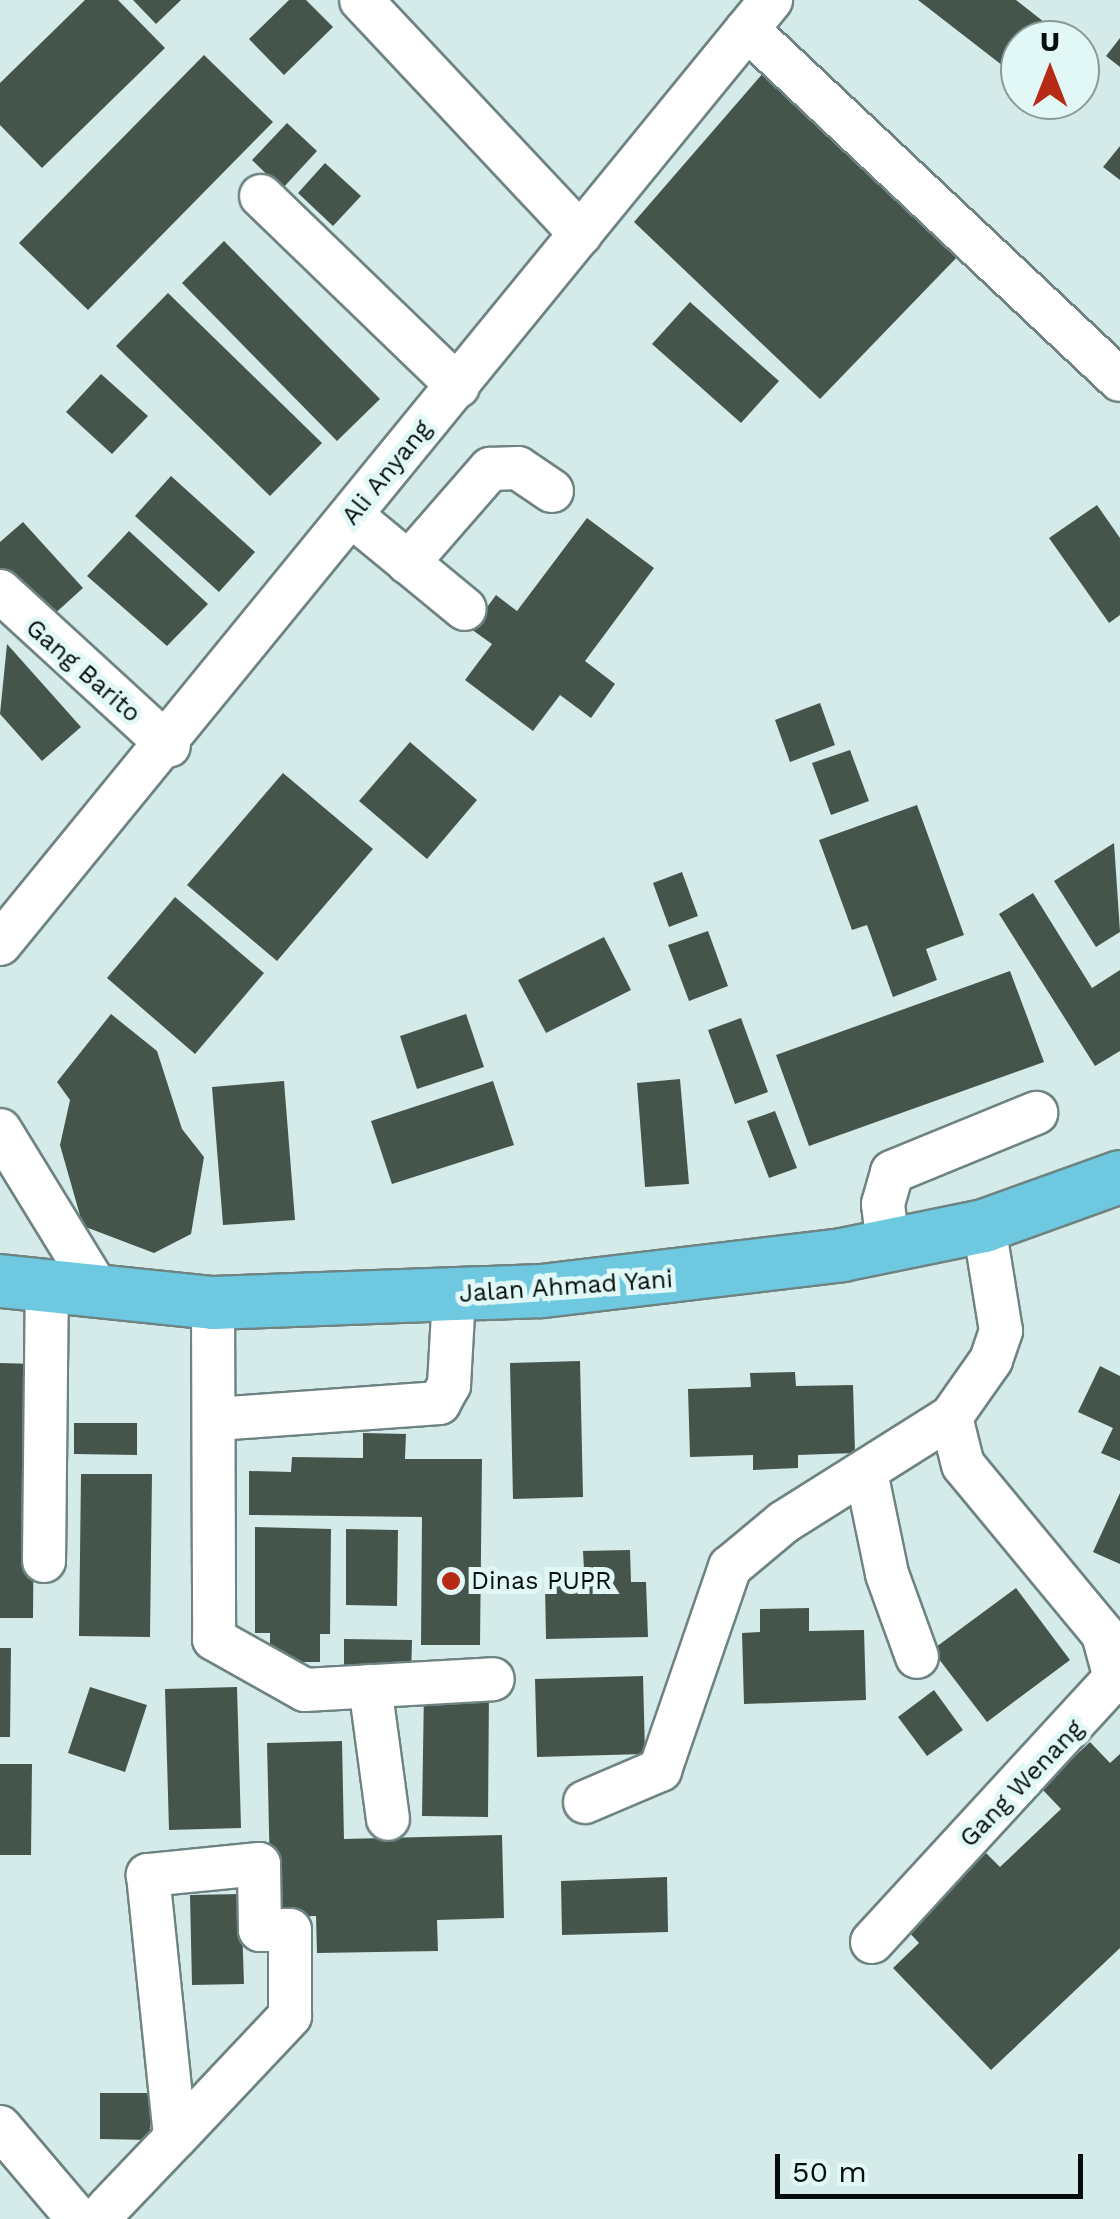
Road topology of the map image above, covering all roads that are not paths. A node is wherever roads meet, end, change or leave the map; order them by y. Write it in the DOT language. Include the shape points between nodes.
graph roads {
  1 [pos="361,0"];
  2 [pos="759,15"];
  3 [pos="261,196"];
  4 [pos="581,234"];
  5 [pos="1120,380"];
  6 [pos="458,386"];
  7 [pos="552,491"];
  8 [pos="352,516"];
  9 [pos="408,563"];
  10 [pos="0,592"];
  11 [pos="464,609"];
  12 [pos="170,746"];
  13 [pos="0,944"];
  14 [pos="1036,1113"];
  15 [pos="0,1130"];
  16 [pos="1120,1178"];
  17 [pos="984,1226"];
  18 [pos="888,1246"];
  19 [pos="24,1284"];
  20 [pos="101,1295"];
  21 [pos="454,1295"];
  22 [pos="213,1303"];
  23 [pos="951,1417"];
  24 [pos="216,1419"];
  25 [pos="867,1477"];
  26 [pos="44,1561"];
  27 [pos="918,1657"];
  28 [pos="493,1678"];
  29 [pos="1117,1682"];
  30 [pos="370,1686"];
  31 [pos="586,1802"];
  32 [pos="388,1819"];
  33 [pos="872,1942"];
  34 [pos="0,2127"];
  35 [pos="175,2138"];
  36 [pos="78,2219"];
  37 [pos="98,2219"];
  1 -- 4 [label="street"];
  2 -- 4 [label="street, Ali Anyang"];
  2 -- 5 [label="street"];
  3 -- 6 [label="street"];
  4 -- 6 [label="street, Ali Anyang"];
  6 -- 8 [label="street, Ali Anyang"];
  7 -- 9 [label="street" via="518,468 490,469"];
  8 -- 9 [label="street"];
  8 -- 12 [label="street, Ali Anyang"];
  9 -- 11 [label="street"];
  10 -- 12 [label="street, Gang Barito"];
  12 -- 13 [label="street, Ali Anyang"];
  14 -- 18 [label="street" via="892,1172 882,1204"];
  15 -- 20 [label="street"];
  16 -- 17 [label="main road, Jalan Ahmad Yani"];
  17 -- 18 [label="main road, Jalan Ahmad Yani"];
  17 -- 23 [label="street" via="1001,1331"];
  18 -- 21 [label="main road, Jalan Ahmad Yani" via="701,1276"];
  19 -- 20 [label="main road, Jalan Ahmad Yani"];
  19 -- 26 [label="street"];
  20 -- 22 [label="main road, Jalan Ahmad Yani"];
  21 -- 22 [label="main road, Jalan Ahmad Yani"];
  21 -- 24 [label="street" via="450,1386 439,1403"];
  22 -- 24 [label="street"];
  23 -- 25 [label="street"];
  23 -- 29 [label="street, Gang Wenang" via="963,1465 1102,1634"];
  24 -- 30 [label="street" via="214,1639 305,1690"];
  25 -- 27 [label="street" via="887,1574"];
  25 -- 31 [label="street" via="784,1522 730,1567 660,1770"];
  28 -- 30 [label="street"];
  29 -- 33 [label="street, Gang Wenang"];
  30 -- 32 [label="street"];
  34 -- 36 [label="street"];
  35 -- 35 [label="street" via="290,2016 290,1930 260,1930 259,1864 148,1875"];
  35 -- 37 [label="street"];
}
